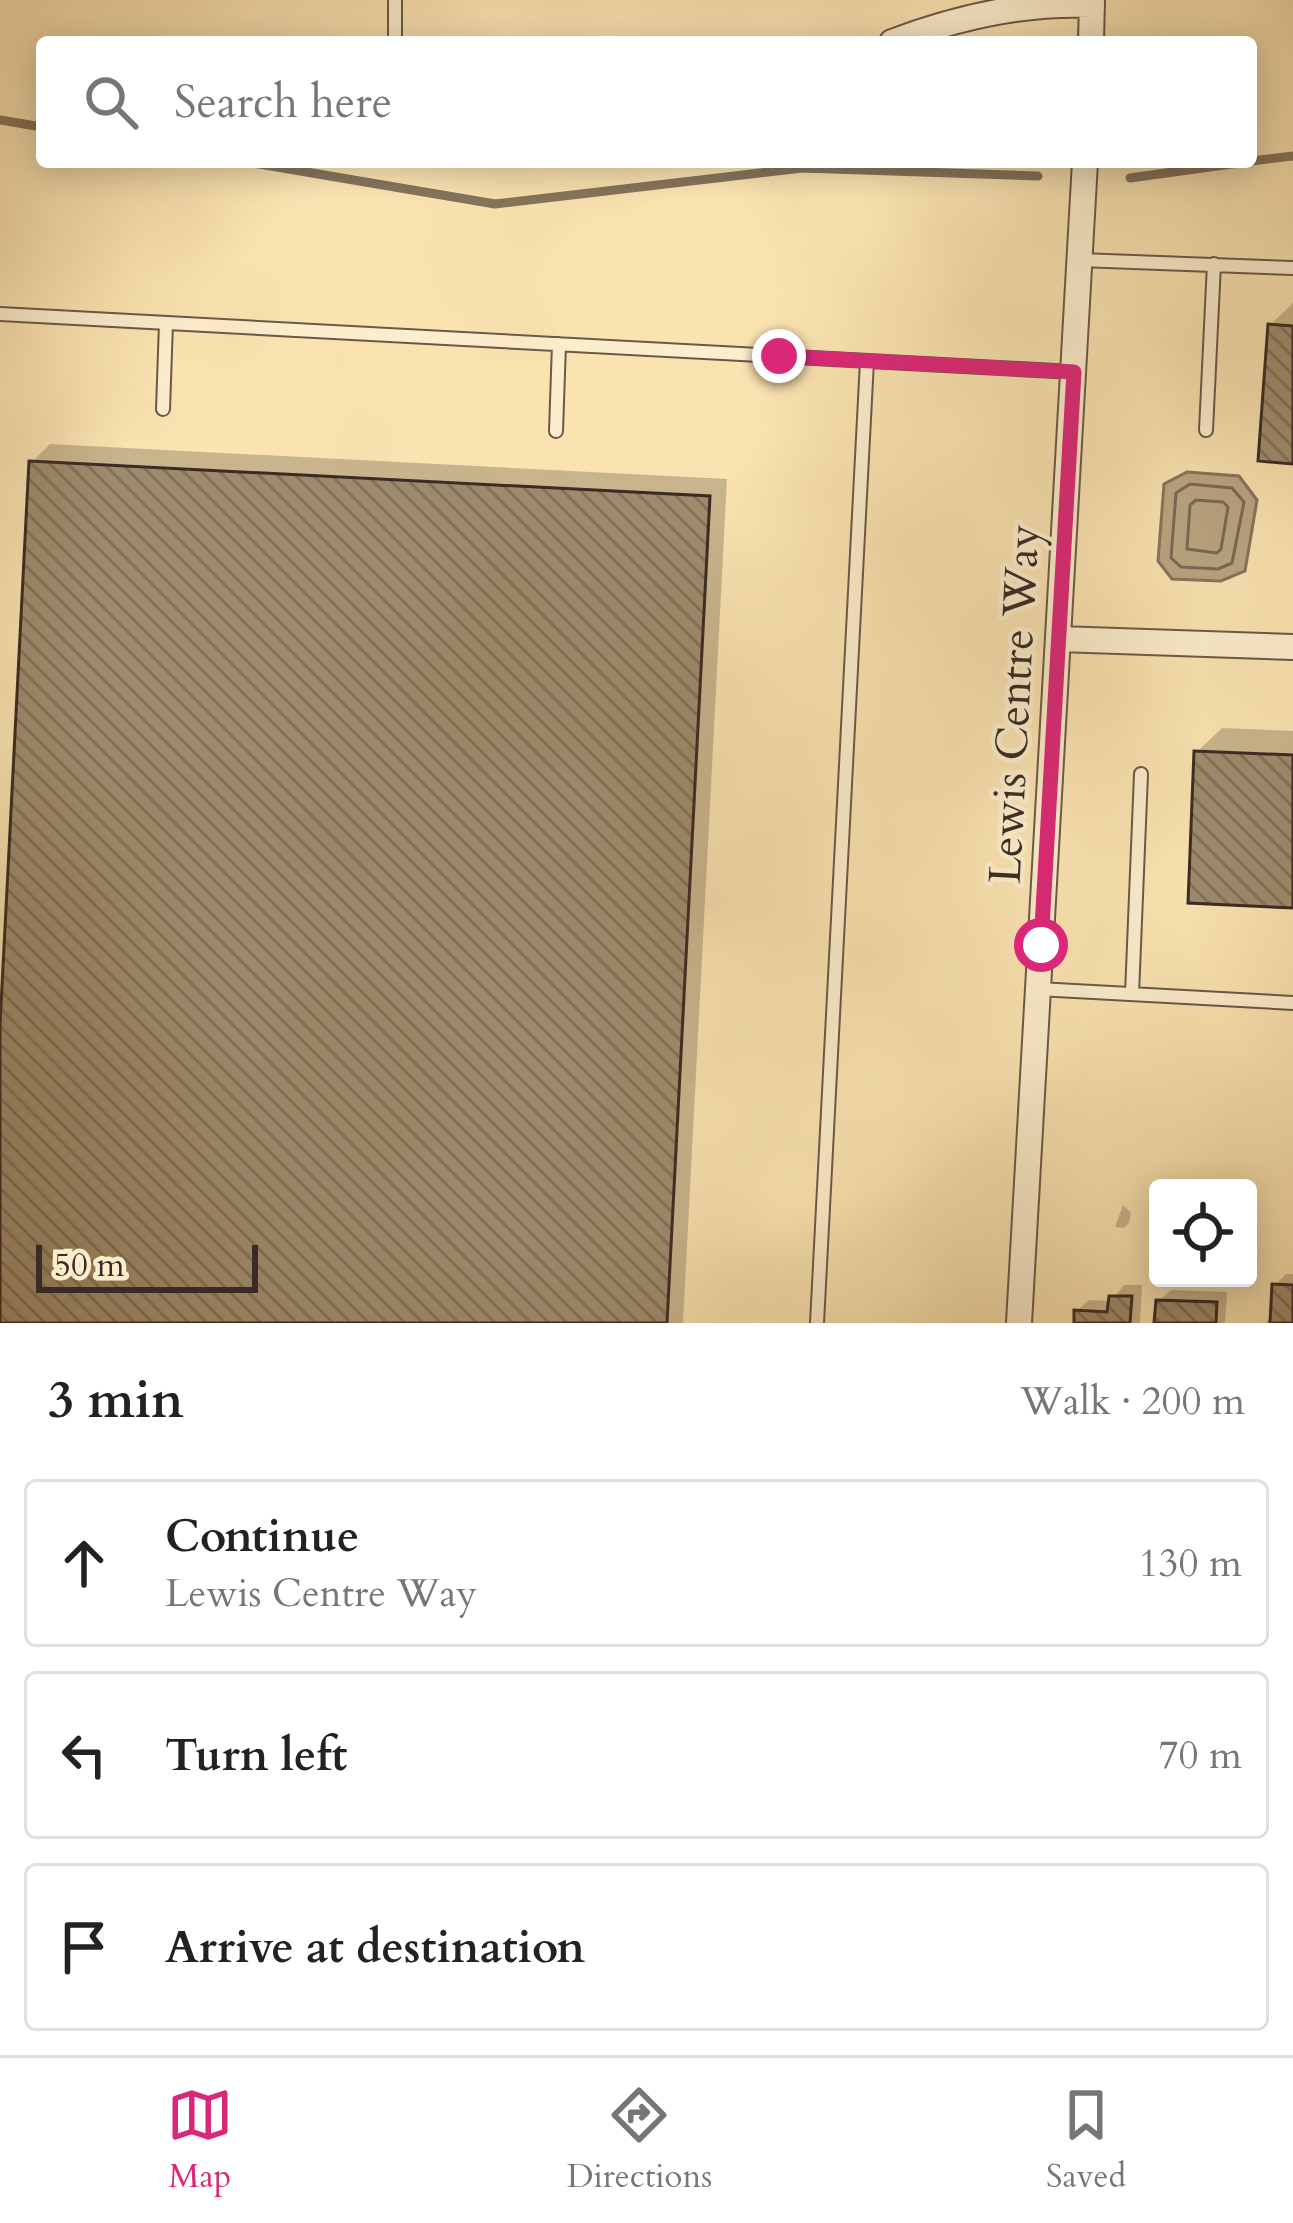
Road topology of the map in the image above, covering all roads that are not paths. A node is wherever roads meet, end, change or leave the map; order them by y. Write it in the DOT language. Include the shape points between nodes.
graph roads {
  1 [pos="395,0"];
  2 [pos="1092,3"];
  3 [pos="395,36"];
  4 [pos="908,36"];
  5 [pos="1091,36"];
  6 [pos="1085,168"];
  7 [pos="1080,260"];
  8 [pos="1214,265"];
  9 [pos="1293,268"];
  10 [pos="0,314"];
  11 [pos="166,323"];
  12 [pos="559,344"];
  13 [pos="867,361"];
  14 [pos="1074,372"];
  15 [pos="163,409"];
  16 [pos="1206,430"];
  17 [pos="556,431"];
  18 [pos="1059,639"];
  19 [pos="1293,647"];
  20 [pos="1141,775"];
  21 [pos="1038,989"];
  22 [pos="1132,994"];
  23 [pos="1293,1003"];
  24 [pos="817,1323"];
  25 [pos="1019,1323"];
  1 -- 3 [label="lane"];
  2 -- 4 [label="street" via="946,22"];
  2 -- 5 [label="street"];
  6 -- 7 [label="street, Lewis Centre Way"];
  7 -- 8 [label="lane"];
  7 -- 14 [label="street, Lewis Centre Way"];
  8 -- 9 [label="lane"];
  8 -- 16 [label="lane"];
  10 -- 11 [label="lane"];
  11 -- 12 [label="lane"];
  11 -- 15 [label="lane"];
  12 -- 13 [label="lane"];
  12 -- 17 [label="lane"];
  13 -- 14 [label="lane"];
  13 -- 24 [label="lane"];
  14 -- 18 [label="street, Lewis Centre Way"];
  18 -- 19 [label="street"];
  18 -- 21 [label="street, Lewis Centre Way"];
  20 -- 22 [label="lane"];
  21 -- 22 [label="lane"];
  21 -- 25 [label="street, Lewis Centre Way"];
  22 -- 23 [label="lane"];
}
